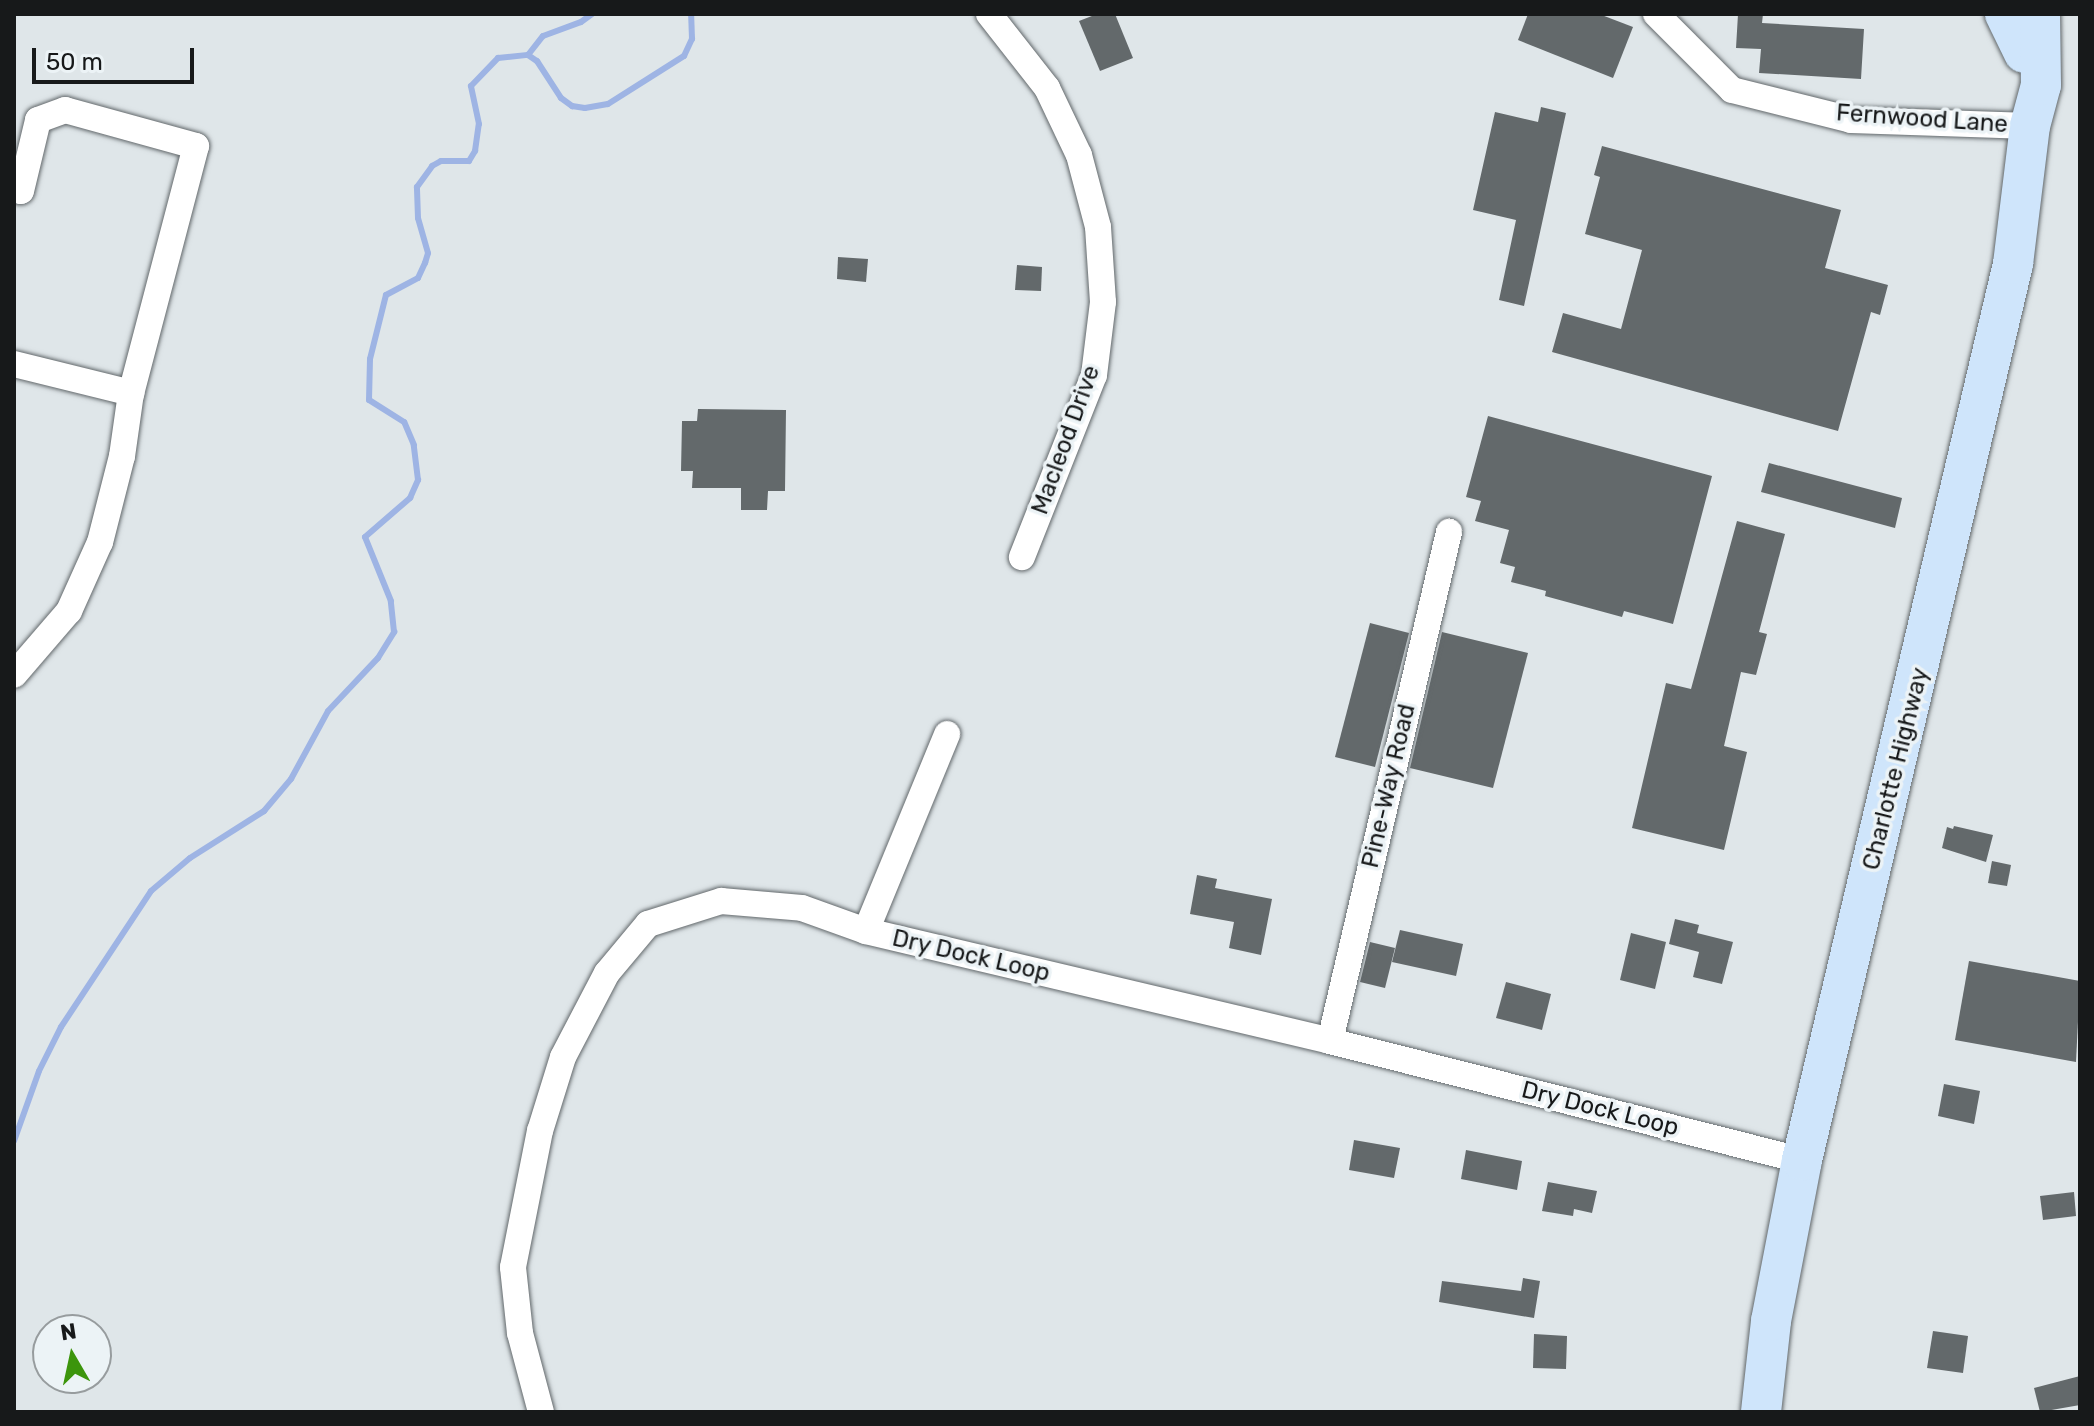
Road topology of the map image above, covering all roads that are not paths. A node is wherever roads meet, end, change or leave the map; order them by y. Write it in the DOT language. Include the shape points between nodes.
graph roads {
  1 [pos="989,14"];
  2 [pos="1656,14"];
  3 [pos="2005,14"];
  4 [pos="2040,14"];
  5 [pos="2068,14"];
  6 [pos="2029,51"];
  7 [pos="26,117"];
  8 [pos="2030,126"];
  9 [pos="14,189"];
  10 [pos="14,364"];
  11 [pos="131,393"];
  12 [pos="1449,532"];
  13 [pos="1022,557"];
  14 [pos="14,675"];
  15 [pos="947,734"];
  16 [pos="866,931"];
  17 [pos="1330,1041"];
  18 [pos="1802,1160"];
  19 [pos="541,1412"];
  20 [pos="1761,1412"];
  1 -- 13 [label="street, Macleod Drive" via="1047,88 1079,155 1098,227 1103,302 1094,375"];
  2 -- 8 [label="street, Fernwood Lane" via="1732,90 1851,120"];
  3 -- 6 [label="main road"];
  4 -- 6 [label="main road, Charlotte Highway"];
  5 -- 6 [label="main road"];
  6 -- 8 [label="main road, Charlotte Highway"];
  7 -- 9 [label="street" via="21,191"];
  7 -- 11 [label="street" via="65,110 196,146"];
  8 -- 18 [label="main road, Charlotte Highway" via="2013,264 1993,358"];
  10 -- 11 [label="street"];
  11 -- 14 [label="street" via="122,456 100,542 69,611"];
  12 -- 17 [label="street, Pine-Way Road"];
  15 -- 16 [label="street"];
  16 -- 17 [label="street, Dry Dock Loop"];
  16 -- 19 [label="street, Dry Dock Loop" via="802,908 721,901 648,924 607,973 563,1057 540,1131 513,1267 520,1333"];
  17 -- 18 [label="street, Dry Dock Loop"];
  18 -- 20 [label="main road, Charlotte Highway" via="1771,1321"];
}
